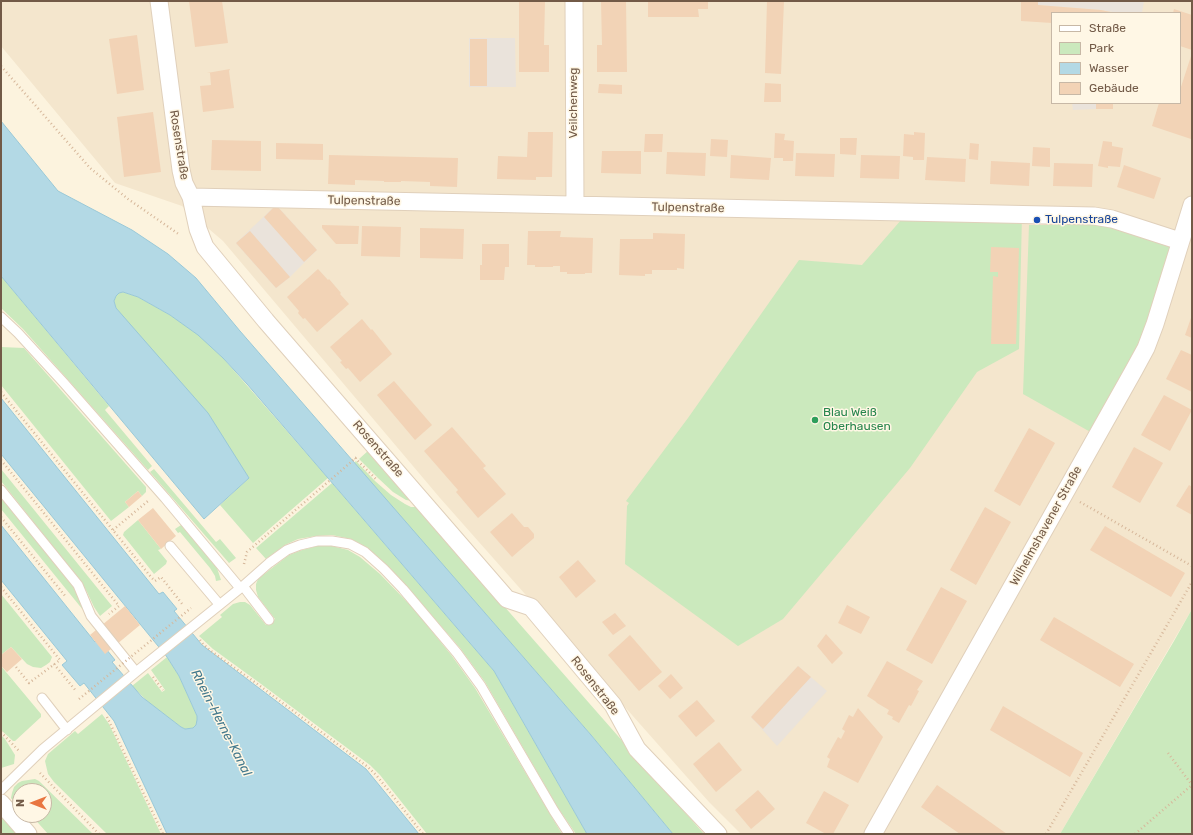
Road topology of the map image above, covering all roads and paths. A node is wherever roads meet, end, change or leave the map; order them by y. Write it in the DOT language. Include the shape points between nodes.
graph roads {
  1 [pos="160,1"];
  2 [pos="574,1"];
  3 [pos="1,66"];
  4 [pos="191,198"];
  5 [pos="1192,205"];
  6 [pos="575,206"];
  7 [pos="1180,241"];
  8 [pos="205,247"];
  9 [pos="1,317"];
  10 [pos="5,326"];
  11 [pos="1,392"];
  12 [pos="356,458"];
  13 [pos="1,460"];
  14 [pos="1,490"];
  15 [pos="159,492"];
  16 [pos="1064,493"];
  17 [pos="1,517"];
  18 [pos="113,530"];
  19 [pos="170,546"];
  20 [pos="1192,566"];
  21 [pos="1192,582"];
  22 [pos="1,587"];
  23 [pos="241,587"];
  24 [pos="68,600"];
  25 [pos="118,604"];
  26 [pos="219,604"];
  27 [pos="183,605"];
  28 [pos="191,608"];
  29 [pos="269,620"];
  30 [pos="200,640"];
  31 [pos="54,664"];
  32 [pos="16,667"];
  33 [pos="150,672"];
  34 [pos="134,674"];
  35 [pos="163,690"];
  36 [pos="76,691"];
  37 [pos="42,698"];
  38 [pos="79,699"];
  39 [pos="107,717"];
  40 [pos="67,730"];
  41 [pos="1,732"];
  42 [pos="1168,753"];
  43 [pos="30,762"];
  44 [pos="1192,785"];
  45 [pos="1,790"];
  46 [pos="1,803"];
  47 [pos="28,834"];
  48 [pos="100,834"];
  49 [pos="163,834"];
  50 [pos="423,834"];
  51 [pos="569,834"];
  52 [pos="718,834"];
  53 [pos="873,834"];
  54 [pos="1046,834"];
  55 [pos="1135,834"];
  1 -- 4 [label="street, Rosenstraße" via="181,170"];
  2 -- 6 [label="street, Veilchenweg"];
  3 -- 8 [label="path" via="90,168 128,199 185,239"];
  4 -- 6 [label="street, Tulpenstraße"];
  4 -- 8 [label="street, Rosenstraße"];
  5 -- 7 [label="street, Wilhelmshavener Straße"];
  6 -- 7 [label="street, Tulpenstraße" via="1094,216 1112,219"];
  7 -- 16 [label="street, Wilhelmshavener Straße" via="1146,348"];
  8 -- 52 [label="street, Rosenstraße" via="507,599 531,607 612,705 637,749"];
  9 -- 10 [label="lane"];
  10 -- 15 [label="lane" via="63,382"];
  11 -- 18 [label="path"];
  12 -- 23 [label="path" via="247,552"];
  13 -- 25 [label="path"];
  14 -- 34 [label="lane" via="78,585 91,616"];
  15 -- 18 [label="path"];
  15 -- 23 [label="lane"];
  16 -- 20 [label="path"];
  16 -- 53 [label="street, Wilhelmshavener Straße"];
  17 -- 24 [label="path"];
  18 -- 27 [label="path" via="155,581 160,577"];
  19 -- 26 [label="lane"];
  21 -- 54 [label="path"];
  22 -- 31 [label="path" via="60,660"];
  23 -- 26 [label="lane"];
  23 -- 29 [label="lane"];
  23 -- 51 [label="lane" via="275,558 300,545 332,541 350,544 365,552 398,584 457,653 481,686"];
  26 -- 34 [label="lane"];
  28 -- 38 [label="path, bridge"];
  30 -- 50 [label="path" via="211,651 368,767"];
  31 -- 32 [label="path" via="30,684"];
  31 -- 36 [label="path"];
  33 -- 35 [label="path"];
  34 -- 40 [label="lane"];
  37 -- 40 [label="lane"];
  39 -- 49 [label="path"];
  40 -- 43 [label="lane"];
  41 -- 43 [label="path"];
  42 -- 44 [label="path"];
  43 -- 45 [label="lane"];
  43 -- 48 [label="path"];
  44 -- 55 [label="path"];
  46 -- 47 [label="street"];
}
